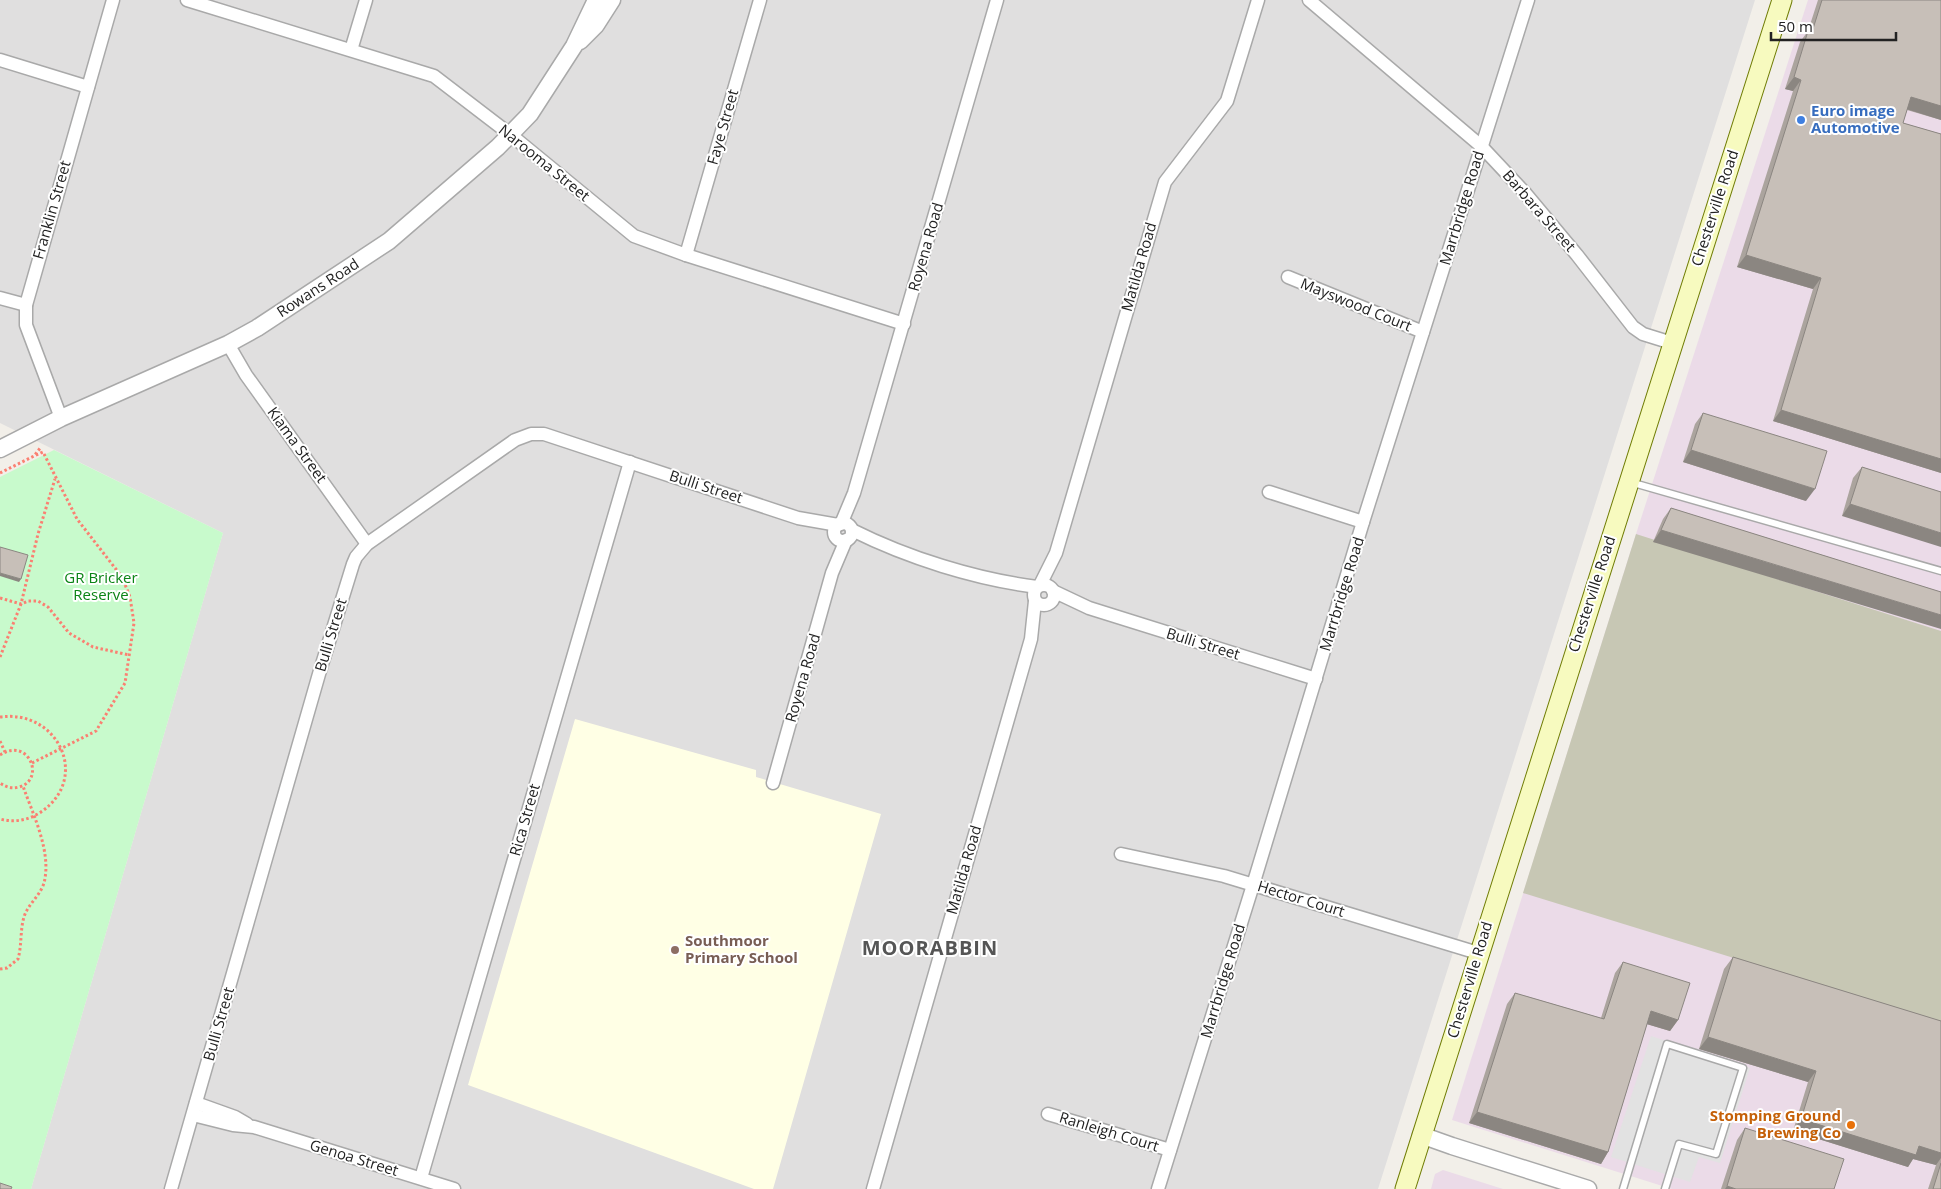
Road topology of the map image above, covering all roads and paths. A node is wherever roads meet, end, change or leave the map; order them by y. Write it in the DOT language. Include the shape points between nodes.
graph roads {
  1 [pos="112,0"];
  2 [pos="187,0"];
  3 [pos="366,0"];
  4 [pos="596,0"];
  5 [pos="612,0"];
  6 [pos="760,0"];
  7 [pos="998,0"];
  8 [pos="1258,0"];
  9 [pos="1310,0"];
  10 [pos="1528,0"];
  11 [pos="1782,0"];
  12 [pos="574,46"];
  13 [pos="351,50"];
  14 [pos="0,60"];
  15 [pos="88,87"];
  16 [pos="510,135"];
  17 [pos="1481,146"];
  18 [pos="686,255"];
  19 [pos="1288,277"];
  20 [pos="0,298"];
  21 [pos="26,305"];
  22 [pos="904,324"];
  23 [pos="1423,332"];
  24 [pos="1672,342"];
  25 [pos="228,344"];
  26 [pos="61,418"];
  27 [pos="0,449"];
  28 [pos="34,456"];
  29 [pos="630,462"];
  30 [pos="55,478"];
  31 [pos="1628,482"];
  32 [pos="1269,492"];
  33 [pos="1363,522"];
  34 [pos="843,532"];
  35 [pos="368,544"];
  36 [pos="1941,571"];
  37 [pos="1044,595"];
  38 [pos="0,598"];
  39 [pos="21,604"];
  40 [pos="129,655"];
  41 [pos="0,656"];
  42 [pos="1316,679"];
  43 [pos="0,717"];
  44 [pos="0,741"];
  45 [pos="62,748"];
  46 [pos="5,752"];
  47 [pos="0,755"];
  48 [pos="32,763"];
  49 [pos="0,783"];
  50 [pos="773,783"];
  51 [pos="22,786"];
  52 [pos="34,817"];
  53 [pos="0,819"];
  54 [pos="1121,854"];
  55 [pos="1253,885"];
  56 [pos="1478,953"];
  57 [pos="0,969"];
  58 [pos="194,1109"];
  59 [pos="1048,1114"];
  60 [pos="1421,1135"];
  61 [pos="1170,1150"];
  62 [pos="421,1178"];
  63 [pos="171,1189"];
  64 [pos="454,1189"];
  65 [pos="873,1189"];
  66 [pos="1158,1189"];
  67 [pos="1404,1189"];
  68 [pos="1588,1189"];
  69 [pos="1622,1189"];
  70 [pos="1664,1189"];
  1 -- 15 [label="street, Franklin Street"];
  2 -- 13 [label="street, Narooma Street"];
  3 -- 13 [label="street"];
  4 -- 12 [label="street, Rowans Road"];
  5 -- 12 [label="street, Rowans Road" via="596,25"];
  6 -- 18 [label="street, Faye Street"];
  7 -- 22 [label="street, Royena Road"];
  8 -- 37 [label="street, Matilda Road" via="1227,101 1165,182"];
  9 -- 17 [label="street, Barbara Street"];
  10 -- 17 [label="street, Marrbridge Road"];
  11 -- 24 [label="main road, Chesterville Road"];
  12 -- 16 [label="street, Rowans Road" via="537,105"];
  13 -- 16 [label="street, Narooma Street" via="434,76"];
  14 -- 15 [label="street"];
  15 -- 21 [label="street, Franklin Street"];
  16 -- 18 [label="street, Narooma Street" via="629,232 644,241"];
  16 -- 25 [label="street, Rowans Road" via="389,241"];
  17 -- 23 [label="street, Marrbridge Road"];
  17 -- 24 [label="street, Barbara Street" via="1526,194 1633,327 1643,334"];
  18 -- 22 [label="street, Narooma Street"];
  19 -- 23 [label="street, Mayswood Court"];
  20 -- 21 [label="street"];
  21 -- 26 [label="street, Franklin Street" via="26,325"];
  22 -- 34 [label="street, Royena Road"];
  23 -- 33 [label="street, Marrbridge Road"];
  24 -- 31 [label="main road, Chesterville Road"];
  25 -- 26 [label="street, Rowans Road"];
  25 -- 35 [label="street, Kiama Street" via="246,375"];
  26 -- 27 [label="street, Rowans Road"];
  28 -- 30 [label="path" via="42,452"];
  29 -- 34 [label="street, Bulli Street"];
  29 -- 35 [label="street, Bulli Street" via="544,434 524,436"];
  29 -- 62 [label="street, Rica Street"];
  30 -- 39 [label="path"];
  30 -- 40 [label="path" via="77,519 104,552 130,598 134,623"];
  31 -- 36 [label="lane"];
  31 -- 56 [label="main road, Chesterville Road"];
  32 -- 33 [label="street"];
  33 -- 42 [label="street, Marrbridge Road"];
  34 -- 37 [label="street, Bulli Street"];
  34 -- 50 [label="street, Royena Road"];
  35 -- 58 [label="street, Bulli Street" via="353,564"];
  37 -- 42 [label="street, Bulli Street"];
  37 -- 65 [label="street, Matilda Road"];
  38 -- 39 [label="path"];
  39 -- 40 [label="path" via="38,601 48,607 69,633 93,647"];
  39 -- 41 [label="path"];
  40 -- 45 [label="path" via="125,683 96,731"];
  42 -- 55 [label="street, Marrbridge Road"];
  43 -- 45 [label="path" via="26,718 38,723 49,730"];
  44 -- 46 [label="path"];
  45 -- 48 [label="path"];
  45 -- 52 [label="path" via="66,767 59,794 50,806"];
  46 -- 47 [label="path"];
  46 -- 48 [label="path" via="18,750"];
  48 -- 51 [label="path" via="30,779"];
  49 -- 51 [label="path" via="10,788"];
  51 -- 52 [label="path"];
  52 -- 53 [label="path"];
  52 -- 57 [label="path" via="44,855 44,883 25,915 18,959 7,968"];
  54 -- 55 [label="street, Hector Court"];
  55 -- 56 [label="street, Hector Court"];
  55 -- 61 [label="street, Marrbridge Road"];
  56 -- 60 [label="main road, Chesterville Road"];
  58 -- 62 [label="street, Genoa Street" via="235,1117 254,1128"];
  58 -- 63 [label="street, Bulli Street"];
  59 -- 61 [label="street, Ranleigh Court"];
  60 -- 67 [label="main road, Chesterville Road"];
  60 -- 68 [label="street"];
  61 -- 66 [label="street, Marrbridge Road"];
  62 -- 64 [label="street, Genoa Street"];
  69 -- 70 [label="lane" via="1667,1044 1743,1068 1716,1154 1679,1144"];
}
